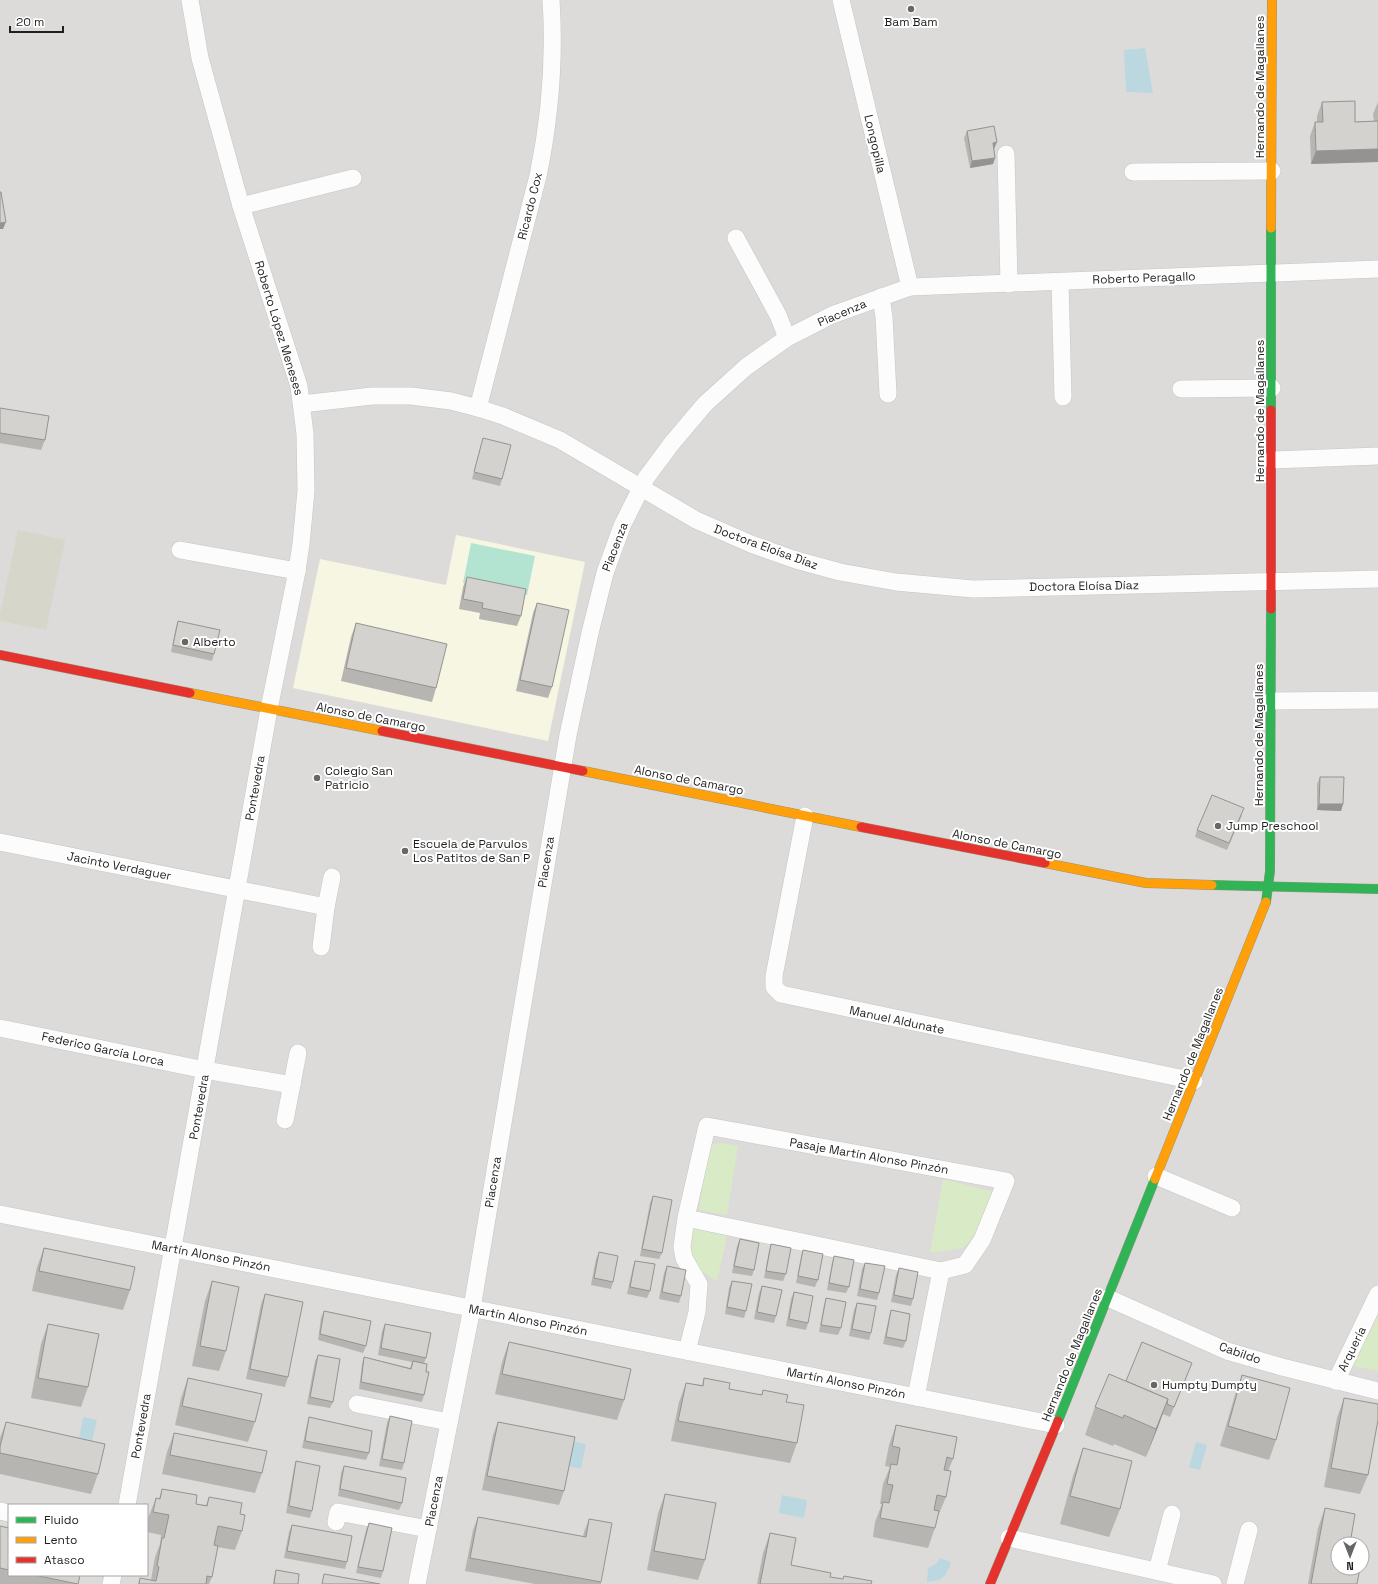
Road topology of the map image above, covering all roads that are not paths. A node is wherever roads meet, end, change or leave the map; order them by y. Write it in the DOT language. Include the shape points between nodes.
graph roads {
  1 [pos="190,0"];
  2 [pos="551,0"];
  3 [pos="841,0"];
  4 [pos="1272,0"];
  5 [pos="1006,154"];
  6 [pos="1272,170"];
  7 [pos="1133,172"];
  8 [pos="353,178"];
  9 [pos="241,206"];
  10 [pos="736,238"];
  11 [pos="1378,269"];
  12 [pos="1272,273"];
  13 [pos="1060,282"];
  14 [pos="1009,284"];
  15 [pos="910,288"];
  16 [pos="881,297"];
  17 [pos="787,338"];
  18 [pos="1272,388"];
  19 [pos="1180,389"];
  20 [pos="888,394"];
  21 [pos="1063,396"];
  22 [pos="302,404"];
  23 [pos="478,408"];
  24 [pos="1378,456"];
  25 [pos="1272,460"];
  26 [pos="641,487"];
  27 [pos="180,550"];
  28 [pos="297,571"];
  29 [pos="1378,579"];
  30 [pos="1271,582"];
  31 [pos="0,655"];
  32 [pos="1378,700"];
  33 [pos="1272,701"];
  34 [pos="269,709"];
  35 [pos="562,767"];
  36 [pos="805,816"];
  37 [pos="0,842"];
  38 [pos="332,877"];
  39 [pos="1268,887"];
  40 [pos="1378,889"];
  41 [pos="237,890"];
  42 [pos="326,907"];
  43 [pos="321,947"];
  44 [pos="0,1028"];
  45 [pos="298,1053"];
  46 [pos="205,1070"];
  47 [pos="1194,1081"];
  48 [pos="292,1085"];
  49 [pos="285,1120"];
  50 [pos="1156,1176"];
  51 [pos="1232,1208"];
  52 [pos="0,1214"];
  53 [pos="686,1218"];
  54 [pos="174,1249"];
  55 [pos="941,1272"];
  56 [pos="1378,1294"];
  57 [pos="1108,1298"];
  58 [pos="472,1308"];
  59 [pos="687,1351"];
  60 [pos="1336,1381"];
  61 [pos="1378,1391"];
  62 [pos="916,1397"];
  63 [pos="357,1404"];
  64 [pos="449,1422"];
  65 [pos="1056,1425"];
  66 [pos="127,1504"];
  67 [pos="1172,1514"];
  68 [pos="336,1522"];
  69 [pos="428,1529"];
  70 [pos="1249,1530"];
  71 [pos="1009,1538"];
  72 [pos="1157,1571"];
  73 [pos="417,1584"];
  74 [pos="990,1584"];
  75 [pos="1213,1584"];
  76 [pos="1235,1584"];
  1 -- 9 [label="street, Roberto López Meneses" via="200,58"];
  2 -- 23 [label="street, Ricardo Cox" via="552,80 545,145"];
  3 -- 15 [label="street, Longopilla"];
  4 -- 6 [label="main road, Hernando de Magallanes"];
  5 -- 14 [label="street"];
  6 -- 7 [label="street"];
  6 -- 12 [label="main road, Hernando de Magallanes"];
  8 -- 9 [label="street"];
  9 -- 22 [label="street, Roberto López Meneses" via="299,386"];
  10 -- 17 [label="street" via="778,315"];
  11 -- 12 [label="street, Roberto Peragallo"];
  12 -- 13 [label="street, Roberto Peragallo"];
  12 -- 18 [label="main road, Hernando de Magallanes"];
  13 -- 14 [label="street, Roberto Peragallo"];
  13 -- 21 [label="street"];
  14 -- 15 [label="street, Roberto Peragallo"];
  15 -- 16 [label="street, Piacenza"];
  16 -- 17 [label="street, Piacenza" via="832,315"];
  16 -- 20 [label="street"];
  17 -- 26 [label="street, Piacenza" via="746,368 705,404 672,443"];
  18 -- 19 [label="street"];
  18 -- 25 [label="main road, Hernando de Magallanes"];
  22 -- 23 [label="street, Doctora Eloísa Díaz" via="372,396 411,396 451,401"];
  22 -- 28 [label="street, Roberto López Meneses" via="306,491"];
  23 -- 26 [label="street, Doctora Eloísa Díaz" via="560,440"];
  24 -- 25 [label="street"];
  25 -- 30 [label="main road, Hernando de Magallanes"];
  26 -- 30 [label="street, Doctora Eloísa Díaz" via="696,520 759,547 840,572 896,582 973,589"];
  26 -- 35 [label="street, Piacenza" via="622,526 605,573"];
  27 -- 28 [label="street"];
  28 -- 34 [label="street, Roberto López Meneses"];
  29 -- 30 [label="street, Doctora Eloísa Díaz"];
  30 -- 33 [label="main road, Hernando de Magallanes"];
  31 -- 34 [label="main road, Alonso de Camargo"];
  32 -- 33 [label="street"];
  33 -- 39 [label="main road, Hernando de Magallanes"];
  34 -- 35 [label="main road, Alonso de Camargo"];
  34 -- 41 [label="street, Pontevedra"];
  35 -- 36 [label="main road, Alonso de Camargo"];
  35 -- 58 [label="street, Piacenza"];
  36 -- 39 [label="main road, Alonso de Camargo" via="1146,883"];
  36 -- 47 [label="street, Manuel Aldunate" via="774,976 774,987 781,994"];
  37 -- 41 [label="street, Jacinto Verdaguer"];
  38 -- 42 [label="street"];
  39 -- 40 [label="main road, Alonso de Camargo"];
  39 -- 47 [label="main road, Hernando de Magallanes" via="1261,919"];
  41 -- 42 [label="street, Jacinto Verdaguer"];
  41 -- 46 [label="street, Pontevedra"];
  42 -- 43 [label="street"];
  44 -- 46 [label="street, Federico García Lorca"];
  45 -- 48 [label="street"];
  46 -- 48 [label="street, Federico García Lorca"];
  46 -- 54 [label="street, Pontevedra"];
  47 -- 50 [label="main road, Hernando de Magallanes"];
  48 -- 49 [label="street"];
  50 -- 51 [label="street"];
  50 -- 57 [label="main road, Hernando de Magallanes"];
  52 -- 54 [label="street, Martín Alonso Pinzón"];
  53 -- 55 [label="street, Pasaje Martín Alonso Pinzón"];
  53 -- 55 [label="street, Pasaje Martín Alonso Pinzón" via="707,1126 1006,1181 982,1240 965,1265"];
  53 -- 59 [label="street, Pasaje Martín Alonso Pinzón" via="682,1247 684,1258 700,1284 697,1312"];
  54 -- 58 [label="street, Martín Alonso Pinzón"];
  54 -- 66 [label="street, Pontevedra"];
  55 -- 62 [label="street"];
  56 -- 60 [label="street, Arquería"];
  57 -- 60 [label="street, Cabildo" via="1228,1351"];
  57 -- 65 [label="main road, Hernando de Magallanes"];
  58 -- 59 [label="street, Martín Alonso Pinzón"];
  58 -- 64 [label="street, Piacenza"];
  59 -- 62 [label="street, Martín Alonso Pinzón"];
  60 -- 61 [label="street, Cabildo"];
  62 -- 65 [label="street, Martín Alonso Pinzón"];
  63 -- 64 [label="street"];
  64 -- 69 [label="street, Piacenza"];
  65 -- 71 [label="main road, Hernando de Magallanes"];
  67 -- 72 [label="street"];
  68 -- 69 [label="street" via="338,1512"];
  69 -- 73 [label="street, Piacenza"];
  70 -- 76 [label="street"];
  71 -- 72 [label="street"];
  71 -- 74 [label="main road, Hernando de Magallanes"];
  72 -- 75 [label="street"];
}
